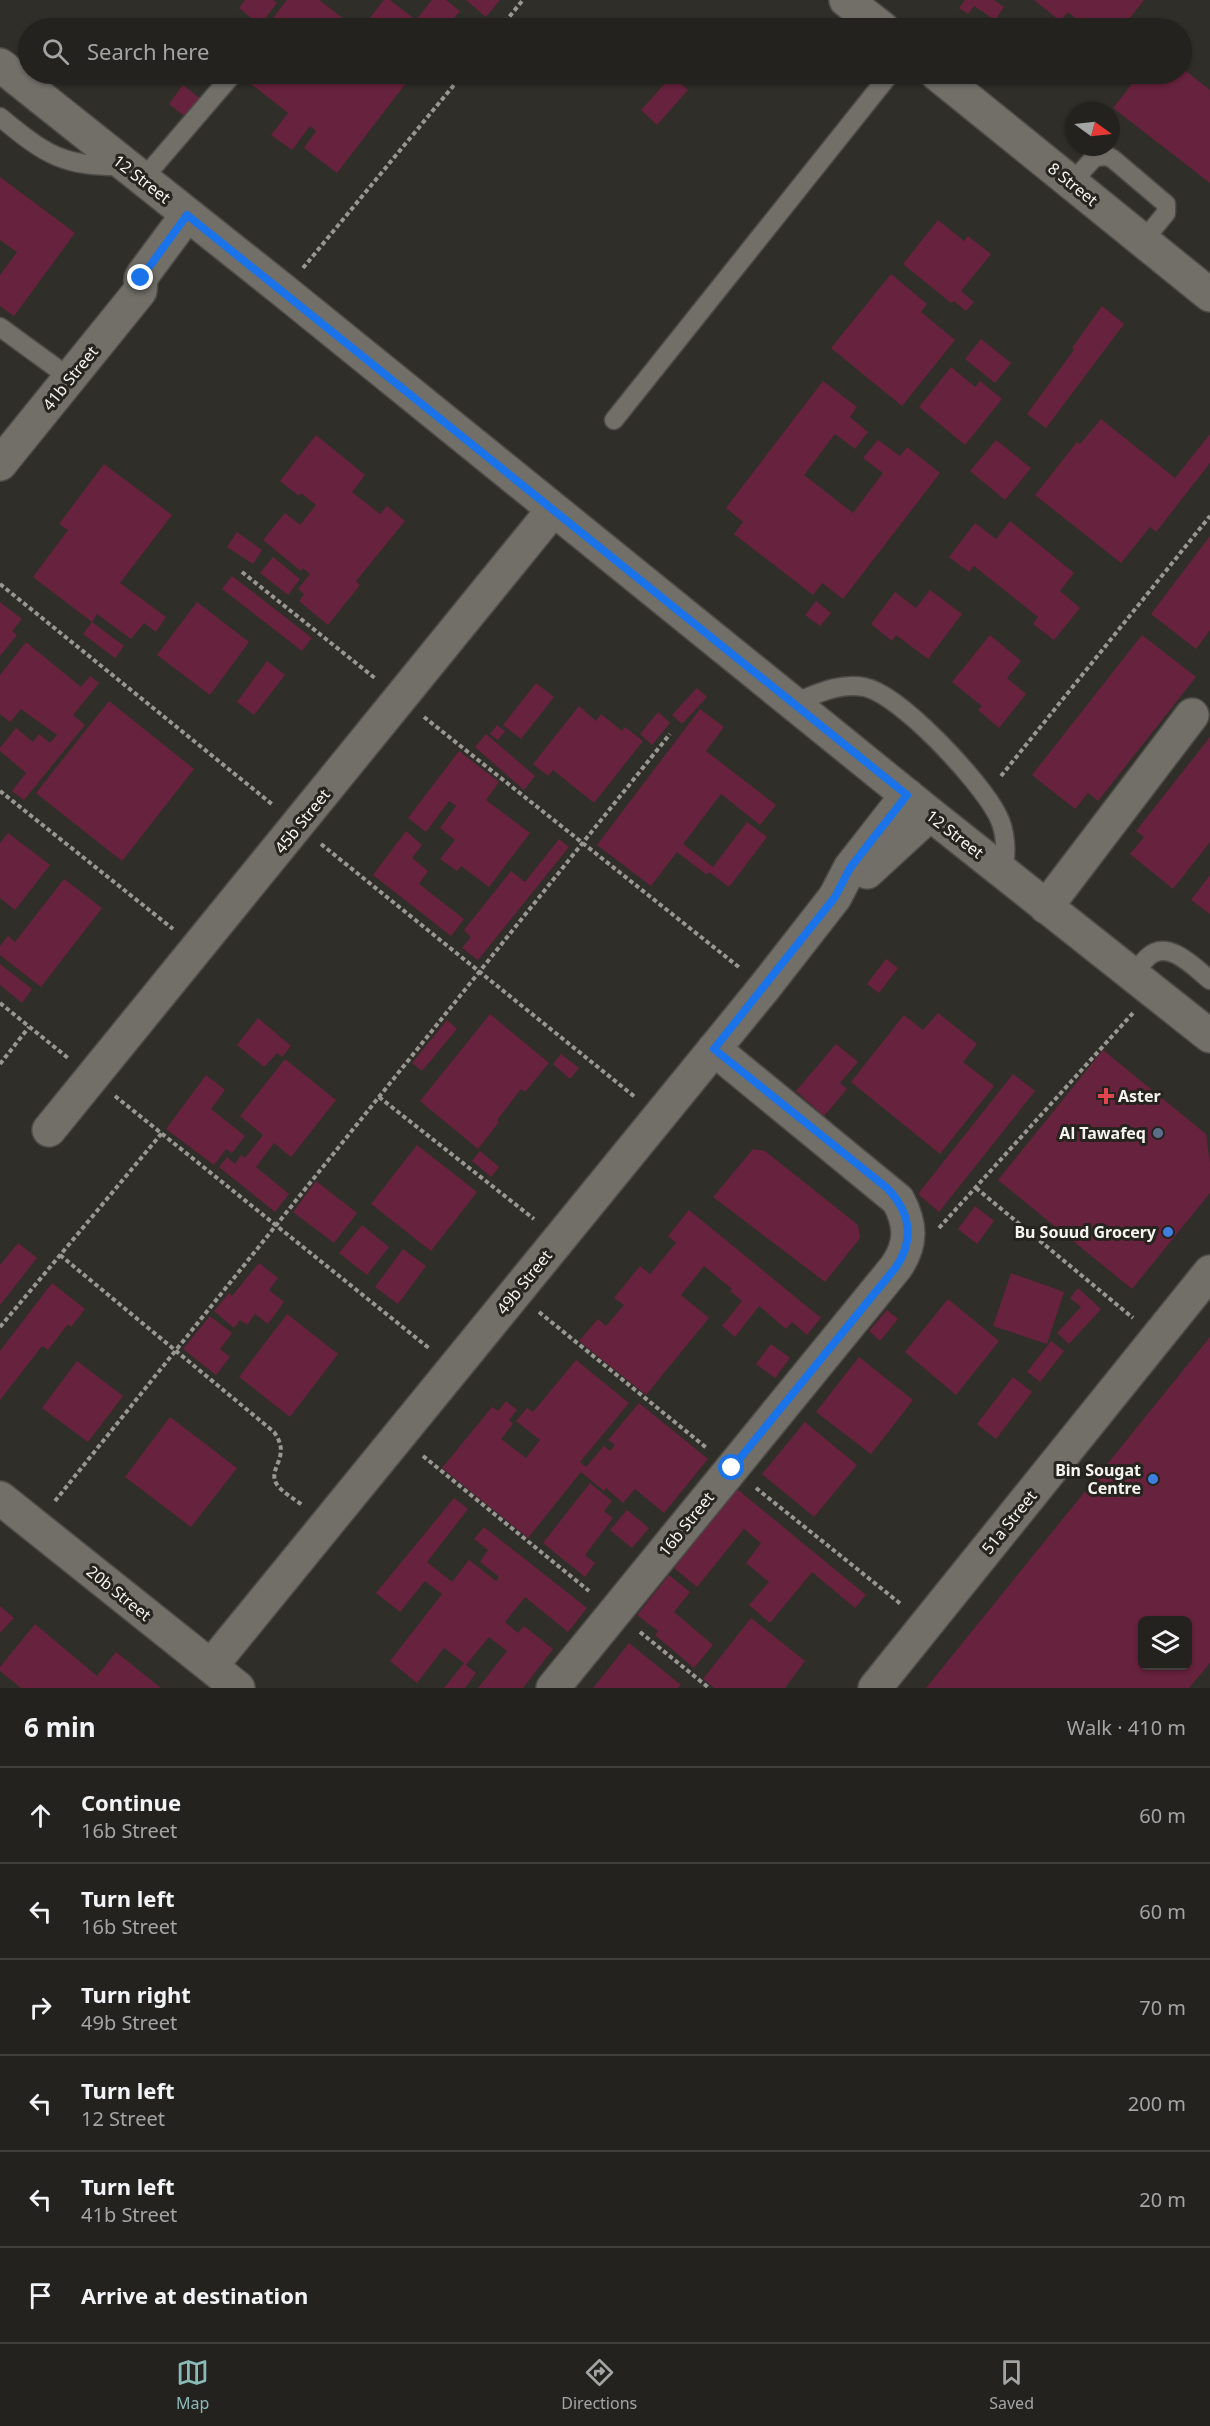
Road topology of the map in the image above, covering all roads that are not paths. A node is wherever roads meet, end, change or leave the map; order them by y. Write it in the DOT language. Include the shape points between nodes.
graph roads {
  1 [pos="846,0"];
  2 [pos="869,18"];
  3 [pos="0,65"];
  4 [pos="18,80"];
  5 [pos="24,84"];
  6 [pos="223,84"];
  7 [pos="882,84"];
  8 [pos="949,84"];
  9 [pos="0,117"];
  10 [pos="134,173"];
  11 [pos="1071,183"];
  12 [pos="196,222"];
  13 [pos="1143,241"];
  14 [pos="1210,295"];
  15 [pos="0,327"];
  16 [pos="70,378"];
  17 [pos="614,420"];
  18 [pos="0,464"];
  19 [pos="554,510"];
  20 [pos="793,704"];
  21 [pos="1192,715"];
  22 [pos="918,805"];
  23 [pos="1004,872"];
  24 [pos="1046,907"];
  25 [pos="1210,980"];
  26 [pos="1143,984"];
  27 [pos="1210,1036"];
  28 [pos="714,1049"];
  29 [pos="49,1130"];
  30 [pos="1210,1272"];
  31 [pos="0,1497"];
  32 [pos="211,1666"];
  33 [pos="238,1688"];
  34 [pos="553,1688"];
  35 [pos="875,1688"];
  1 -- 2 [label="street"];
  3 -- 4 [label="street, 12 Street"];
  5 -- 10 [label="street, 12 Street"];
  6 -- 10 [label="lane"];
  7 -- 17 [label="lane"];
  8 -- 11 [label="street, 8 Street"];
  9 -- 10 [label="lane" via="38,148 60,159"];
  10 -- 12 [label="street, 12 Street"];
  11 -- 13 [label="street, 8 Street"];
  11 -- 13 [label="lane" via="1095,157 1113,159 1166,204 1166,213"];
  12 -- 16 [label="street, 41b Street" via="163,280 140,291"];
  12 -- 19 [label="street, 12 Street"];
  13 -- 14 [label="street, 8 Street"];
  15 -- 16 [label="lane"];
  16 -- 18 [label="street, 41b Street"];
  19 -- 20 [label="street, 12 Street"];
  19 -- 29 [label="street, 45b Street"];
  20 -- 22 [label="street, 12 Street"];
  20 -- 23 [label="lane" via="835,688 865,687 880,692 922,725 986,795 998,816 1004,834"];
  21 -- 24 [label="street"];
  22 -- 23 [label="street, 12 Street"];
  22 -- 28 [label="street, 49b Street" via="860,879 835,897"];
  23 -- 24 [label="street, 12 Street"];
  24 -- 26 [label="street, 12 Street"];
  25 -- 26 [label="lane" via="1180,957 1165,951 1149,956"];
  26 -- 27 [label="street, 12 Street"];
  28 -- 32 [label="street, 49b Street"];
  28 -- 34 [label="street, 16b Street" via="898,1200 906,1214 907,1246 896,1267"];
  30 -- 35 [label="street, 51a Street"];
  31 -- 32 [label="street, 20b Street"];
  32 -- 33 [label="street, 20b Street"];
}
